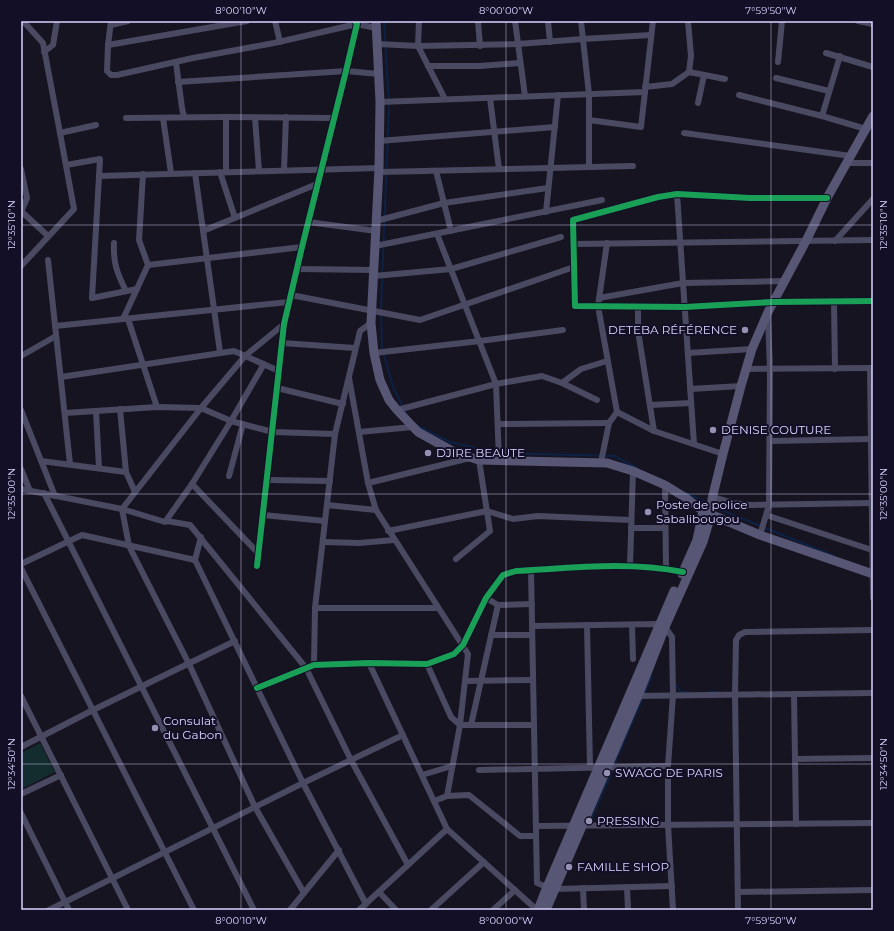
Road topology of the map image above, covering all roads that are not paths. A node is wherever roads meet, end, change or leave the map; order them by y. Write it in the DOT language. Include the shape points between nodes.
graph roads {
  1 [pos="24,21"];
  2 [pos="57,21"];
  3 [pos="128,21"];
  4 [pos="247,21"];
  5 [pos="275,21"];
  6 [pos="419,21"];
  7 [pos="478,21"];
  8 [pos="515,21"];
  9 [pos="548,21"];
  10 [pos="581,21"];
  11 [pos="653,21"];
  12 [pos="688,21"];
  13 [pos="782,21"];
  14 [pos="858,21"];
  15 [pos="356,22"];
  16 [pos="111,23"];
  17 [pos="376,24"];
  18 [pos="873,24"];
  19 [pos="651,35"];
  20 [pos="583,39"];
  21 [pos="280,42"];
  22 [pos="550,42"];
  23 [pos="378,44"];
  24 [pos="518,44"];
  25 [pos="108,45"];
  26 [pos="418,46"];
  27 [pos="480,46"];
  28 [pos="44,52"];
  29 [pos="826,53"];
  30 [pos="840,56"];
  31 [pos="778,62"];
  32 [pos="176,63"];
  33 [pos="520,63"];
  34 [pos="428,66"];
  35 [pos="873,67"];
  36 [pos="346,71"];
  37 [pos="689,72"];
  38 [pos="379,74"];
  39 [pos="704,75"];
  40 [pos="776,78"];
  41 [pos="725,79"];
  42 [pos="178,82"];
  43 [pos="645,89"];
  44 [pos="829,91"];
  45 [pos="589,94"];
  46 [pos="558,95"];
  47 [pos="739,95"];
  48 [pos="525,96"];
  49 [pos="490,98"];
  50 [pos="445,99"];
  51 [pos="380,102"];
  52 [pos="698,103"];
  53 [pos="822,116"];
  54 [pos="873,116"];
  55 [pos="184,117"];
  56 [pos="226,117"];
  57 [pos="286,117"];
  58 [pos="126,118"];
  59 [pos="164,118"];
  60 [pos="255,118"];
  61 [pos="334,118"];
  62 [pos="589,120"];
  63 [pos="96,125"];
  64 [pos="555,127"];
  65 [pos="866,129"];
  66 [pos="494,131"];
  67 [pos="60,133"];
  68 [pos="684,133"];
  69 [pos="379,141"];
  70 [pos="849,160"];
  71 [pos="873,163"];
  72 [pos="66,165"];
  73 [pos="633,166"];
  74 [pos="589,167"];
  75 [pos="550,168"];
  76 [pos="21,169"];
  77 [pos="320,169"];
  78 [pos="284,170"];
  79 [pos="379,170"];
  80 [pos="499,170"];
  81 [pos="259,171"];
  82 [pos="436,171"];
  83 [pos="223,172"];
  84 [pos="195,173"];
  85 [pos="142,174"];
  86 [pos="171,174"];
  87 [pos="99,176"];
  88 [pos="317,184"];
  89 [pos="548,188"];
  90 [pos="677,194"];
  91 [pos="827,198"];
  92 [pos="873,199"];
  93 [pos="602,200"];
  94 [pos="444,203"];
  95 [pos="21,212"];
  96 [pos="546,212"];
  97 [pos="235,218"];
  98 [pos="376,221"];
  99 [pos="308,222"];
  100 [pos="203,231"];
  101 [pos="451,231"];
  102 [pos="376,232"];
  103 [pos="437,234"];
  104 [pos="48,236"];
  105 [pos="561,237"];
  106 [pos="873,240"];
  107 [pos="806,241"];
  108 [pos="835,241"];
  109 [pos="680,242"];
  110 [pos="114,243"];
  111 [pos="606,243"];
  112 [pos="574,244"];
  113 [pos="375,246"];
  114 [pos="302,247"];
  115 [pos="207,258"];
  116 [pos="48,260"];
  117 [pos="148,265"];
  118 [pos="21,266"];
  119 [pos="574,267"];
  120 [pos="297,269"];
  121 [pos="451,269"];
  122 [pos="374,273"];
  123 [pos="784,281"];
  124 [pos="683,284"];
  125 [pos="137,288"];
  126 [pos="126,291"];
  127 [pos="291,295"];
  128 [pos="599,298"];
  129 [pos="873,301"];
  130 [pos="289,302"];
  131 [pos="773,302"];
  132 [pos="834,302"];
  133 [pos="464,304"];
  134 [pos="598,306"];
  135 [pos="638,307"];
  136 [pos="685,307"];
  137 [pos="214,310"];
  138 [pos="372,310"];
  139 [pos="768,312"];
  140 [pos="125,319"];
  141 [pos="371,323"];
  142 [pos="284,324"];
  143 [pos="55,326"];
  144 [pos="563,330"];
  145 [pos="56,336"];
  146 [pos="480,341"];
  147 [pos="282,343"];
  148 [pos="355,348"];
  149 [pos="752,349"];
  150 [pos="220,352"];
  151 [pos="374,353"];
  152 [pos="688,353"];
  153 [pos="21,356"];
  154 [pos="245,356"];
  155 [pos="607,361"];
  156 [pos="143,364"];
  157 [pos="264,364"];
  158 [pos="872,368"];
  159 [pos="770,369"];
  160 [pos="835,369"];
  161 [pos="746,370"];
  162 [pos="279,371"];
  163 [pos="61,377"];
  164 [pos="349,378"];
  165 [pos="562,383"];
  166 [pos="496,384"];
  167 [pos="741,386"];
  168 [pos="277,388"];
  169 [pos="690,389"];
  170 [pos="597,400"];
  171 [pos="691,403"];
  172 [pos="343,404"];
  173 [pos="650,405"];
  174 [pos="157,407"];
  175 [pos="201,408"];
  176 [pos="120,409"];
  177 [pos="21,410"];
  178 [pos="397,410"];
  179 [pos="96,411"];
  180 [pos="616,412"];
  181 [pos="65,413"];
  182 [pos="231,421"];
  183 [pos="609,423"];
  184 [pos="243,424"];
  185 [pos="498,424"];
  186 [pos="413,427"];
  187 [pos="654,431"];
  188 [pos="273,432"];
  189 [pos="359,432"];
  190 [pos="335,434"];
  191 [pos="871,439"];
  192 [pos="770,441"];
  193 [pos="694,444"];
  194 [pos="723,454"];
  195 [pos="475,459"];
  196 [pos="499,460"];
  197 [pos="41,461"];
  198 [pos="601,462"];
  199 [pos="70,464"];
  200 [pos="99,468"];
  201 [pos="21,469"];
  202 [pos="633,471"];
  203 [pos="126,472"];
  204 [pos="229,476"];
  205 [pos="268,480"];
  206 [pos="330,481"];
  207 [pos="368,483"];
  208 [pos="192,484"];
  209 [pos="665,485"];
  210 [pos="21,489"];
  211 [pos="30,491"];
  212 [pos="135,492"];
  213 [pos="44,494"];
  214 [pos="56,496"];
  215 [pos="712,498"];
  216 [pos="872,503"];
  217 [pos="327,505"];
  218 [pos="769,505"];
  219 [pos="122,509"];
  220 [pos="376,510"];
  221 [pos="487,511"];
  222 [pos="707,513"];
  223 [pos="263,515"];
  224 [pos="766,516"];
  225 [pos="630,520"];
  226 [pos="166,521"];
  227 [pos="325,521"];
  228 [pos="631,528"];
  229 [pos="665,528"];
  230 [pos="388,530"];
  231 [pos="760,536"];
  232 [pos="201,537"];
  233 [pos="394,540"];
  234 [pos="68,541"];
  235 [pos="323,542"];
  236 [pos="129,546"];
  237 [pos="872,550"];
  238 [pos="259,554"];
  239 [pos="456,559"];
  240 [pos="195,560"];
  241 [pos="21,564"];
  242 [pos="257,566"];
  243 [pos="630,566"];
  244 [pos="21,568"];
  245 [pos="666,568"];
  246 [pos="531,570"];
  247 [pos="683,572"];
  248 [pos="873,574"];
  249 [pos="486,598"];
  250 [pos="873,598"];
  251 [pos="498,604"];
  252 [pos="532,604"];
  253 [pos="315,608"];
  254 [pos="438,608"];
  255 [pos="587,625"];
  256 [pos="632,625"];
  257 [pos="532,626"];
  258 [pos="662,626"];
  259 [pos="873,630"];
  260 [pos="491,635"];
  261 [pos="532,635"];
  262 [pos="235,641"];
  263 [pos="463,645"];
  264 [pos="633,659"];
  265 [pos="369,663"];
  266 [pos="189,664"];
  267 [pos="427,664"];
  268 [pos="314,665"];
  269 [pos="306,668"];
  270 [pos="533,680"];
  271 [pos="465,681"];
  272 [pos="481,681"];
  273 [pos="141,686"];
  274 [pos="257,688"];
  275 [pos="873,693"];
  276 [pos="735,694"];
  277 [pos="794,694"];
  278 [pos="21,696"];
  279 [pos="633,696"];
  280 [pos="673,696"];
  281 [pos="93,710"];
  282 [pos="460,725"];
  283 [pos="471,725"];
  284 [pos="534,725"];
  285 [pos="403,735"];
  286 [pos="41,737"];
  287 [pos="21,747"];
  288 [pos="873,758"];
  289 [pos="795,759"];
  290 [pos="351,760"];
  291 [pos="452,766"];
  292 [pos="668,766"];
  293 [pos="599,767"];
  294 [pos="535,768"];
  295 [pos="479,770"];
  296 [pos="60,775"];
  297 [pos="422,775"];
  298 [pos="303,783"];
  299 [pos="21,794"];
  300 [pos="447,796"];
  301 [pos="434,801"];
  302 [pos="255,807"];
  303 [pos="21,813"];
  304 [pos="873,823"];
  305 [pos="796,824"];
  306 [pos="668,825"];
  307 [pos="738,825"];
  308 [pos="537,826"];
  309 [pos="578,826"];
  310 [pos="213,829"];
  311 [pos="447,830"];
  312 [pos="536,836"];
  313 [pos="338,850"];
  314 [pos="164,852"];
  315 [pos="484,862"];
  316 [pos="408,865"];
  317 [pos="112,878"];
  318 [pos="672,886"];
  319 [pos="551,888"];
  320 [pos="582,888"];
  321 [pos="627,888"];
  322 [pos="515,890"];
  323 [pos="873,890"];
  324 [pos="379,892"];
  325 [pos="738,892"];
  326 [pos="304,893"];
  327 [pos="65,902"];
  328 [pos="366,904"];
  329 [pos="49,910"];
  330 [pos="69,910"];
  331 [pos="128,910"];
  332 [pos="194,910"];
  333 [pos="254,910"];
  334 [pos="290,910"];
  335 [pos="359,910"];
  336 [pos="396,910"];
  337 [pos="431,910"];
  338 [pos="493,910"];
  339 [pos="538,910"];
  340 [pos="546,910"];
  341 [pos="584,910"];
  342 [pos="628,910"];
  343 [pos="673,910"];
  344 [pos="738,910"];
  1 -- 28 [label="street" via="43,43"];
  2 -- 28 [label="street" via="53,45"];
  3 -- 16 [label="street"];
  4 -- 25 [label="street"];
  5 -- 21 [label="street"];
  6 -- 26 [label="street"];
  7 -- 27 [label="street"];
  8 -- 24 [label="street"];
  9 -- 22 [label="street"];
  10 -- 20 [label="street"];
  11 -- 19 [label="street"];
  12 -- 37 [label="street" via="691,56"];
  13 -- 31 [label="street"];
  14 -- 18 [label="street"];
  15 -- 17 [label="street"];
  15 -- 21 [label="street"];
  15 -- 36 [label="street"];
  16 -- 25 [label="street"];
  17 -- 23 [label="main road"];
  19 -- 20 [label="street"];
  19 -- 43 [label="street"];
  20 -- 22 [label="street"];
  20 -- 45 [label="street"];
  21 -- 32 [label="street"];
  22 -- 24 [label="street"];
  23 -- 26 [label="street"];
  23 -- 38 [label="main road"];
  24 -- 27 [label="street"];
  24 -- 33 [label="street"];
  25 -- 32 [label="street" via="107,71 111,75"];
  26 -- 27 [label="street"];
  26 -- 34 [label="street"];
  28 -- 67 [label="street"];
  29 -- 30 [label="street"];
  30 -- 35 [label="street"];
  30 -- 44 [label="street"];
  32 -- 42 [label="street"];
  33 -- 34 [label="street"];
  33 -- 48 [label="street"];
  34 -- 50 [label="street"];
  36 -- 38 [label="street"];
  36 -- 42 [label="street"];
  36 -- 61 [label="street"];
  37 -- 39 [label="street"];
  37 -- 43 [label="street" via="672,84"];
  38 -- 51 [label="main road"];
  39 -- 41 [label="street"];
  39 -- 52 [label="street"];
  40 -- 44 [label="street"];
  42 -- 55 [label="street"];
  43 -- 45 [label="street"];
  43 -- 62 [label="street" via="641,127"];
  44 -- 53 [label="street"];
  45 -- 46 [label="street"];
  45 -- 62 [label="street"];
  46 -- 48 [label="street"];
  46 -- 64 [label="street"];
  47 -- 53 [label="street"];
  48 -- 49 [label="street"];
  49 -- 50 [label="street"];
  49 -- 66 [label="street"];
  50 -- 51 [label="street"];
  51 -- 69 [label="main road"];
  53 -- 65 [label="street"];
  54 -- 65 [label="main road"];
  55 -- 56 [label="street"];
  55 -- 59 [label="street"];
  56 -- 60 [label="street"];
  56 -- 83 [label="street"];
  57 -- 60 [label="street"];
  57 -- 61 [label="street"];
  57 -- 78 [label="street"];
  58 -- 59 [label="street"];
  59 -- 86 [label="street"];
  60 -- 81 [label="street"];
  61 -- 77 [label="street"];
  62 -- 74 [label="street"];
  63 -- 67 [label="street"];
  64 -- 66 [label="street"];
  64 -- 75 [label="street"];
  65 -- 70 [label="main road"];
  66 -- 69 [label="street"];
  66 -- 80 [label="street"];
  67 -- 72 [label="street"];
  68 -- 70 [label="street"];
  69 -- 79 [label="main road"];
  70 -- 71 [label="street"];
  70 -- 91 [label="main road"];
  72 -- 87 [label="street" via="100,159"];
  72 -- 104 [label="street" via="74,209"];
  73 -- 74 [label="street"];
  74 -- 75 [label="street"];
  75 -- 80 [label="street"];
  75 -- 89 [label="street"];
  76 -- 95 [label="street" via="27,198"];
  77 -- 78 [label="street"];
  77 -- 79 [label="street"];
  77 -- 88 [label="street"];
  78 -- 81 [label="street"];
  79 -- 82 [label="street"];
  79 -- 98 [label="main road"];
  80 -- 82 [label="street"];
  81 -- 83 [label="street"];
  82 -- 94 [label="street"];
  83 -- 84 [label="street"];
  83 -- 97 [label="street"];
  84 -- 86 [label="street"];
  84 -- 100 [label="street"];
  85 -- 86 [label="street"];
  85 -- 87 [label="street"];
  85 -- 117 [label="street" via="139,240"];
  87 -- 126 [label="street" via="92,298"];
  88 -- 97 [label="street"];
  88 -- 99 [label="street"];
  89 -- 94 [label="street"];
  89 -- 96 [label="street"];
  90 -- 91 [label="street" via="750,198"];
  90 -- 109 [label="street"];
  90 -- 112 [label="street" via="574,220"];
  91 -- 107 [label="main road"];
  92 -- 108 [label="street"];
  93 -- 96 [label="street"];
  94 -- 98 [label="street"];
  94 -- 101 [label="street"];
  95 -- 104 [label="street"];
  96 -- 101 [label="street"];
  97 -- 100 [label="street"];
  98 -- 102 [label="main road"];
  99 -- 102 [label="street"];
  99 -- 114 [label="street"];
  100 -- 115 [label="street"];
  101 -- 103 [label="street"];
  102 -- 113 [label="main road"];
  103 -- 113 [label="street"];
  103 -- 121 [label="street"];
  104 -- 118 [label="street"];
  105 -- 121 [label="street"];
  106 -- 108 [label="street"];
  107 -- 108 [label="street"];
  107 -- 109 [label="street"];
  107 -- 123 [label="main road"];
  109 -- 111 [label="street"];
  109 -- 124 [label="street"];
  110 -- 126 [label="street" via="113,258"];
  111 -- 112 [label="street"];
  111 -- 128 [label="street"];
  112 -- 119 [label="street"];
  113 -- 122 [label="main road"];
  114 -- 115 [label="street"];
  114 -- 120 [label="street"];
  115 -- 117 [label="street"];
  115 -- 137 [label="street"];
  116 -- 143 [label="street"];
  117 -- 125 [label="street"];
  119 -- 133 [label="street"];
  119 -- 134 [label="street" via="575,306"];
  120 -- 122 [label="street"];
  120 -- 127 [label="street"];
  121 -- 122 [label="street"];
  121 -- 133 [label="street"];
  122 -- 138 [label="main road"];
  123 -- 124 [label="street"];
  123 -- 131 [label="main road"];
  124 -- 128 [label="street"];
  124 -- 136 [label="street"];
  125 -- 126 [label="street"];
  125 -- 140 [label="street"];
  127 -- 130 [label="street"];
  127 -- 138 [label="street"];
  128 -- 134 [label="street"];
  129 -- 132 [label="street"];
  130 -- 137 [label="street"];
  130 -- 142 [label="street"];
  131 -- 132 [label="street"];
  131 -- 136 [label="street"];
  131 -- 139 [label="main road"];
  132 -- 160 [label="street"];
  133 -- 138 [label="street" via="420,320"];
  133 -- 146 [label="street"];
  134 -- 135 [label="street"];
  134 -- 155 [label="street"];
  135 -- 136 [label="street"];
  135 -- 173 [label="street" via="638,331"];
  136 -- 152 [label="street"];
  137 -- 140 [label="street"];
  137 -- 150 [label="street"];
  138 -- 141 [label="main road"];
  139 -- 149 [label="main road"];
  139 -- 159 [label="street"];
  140 -- 143 [label="street"];
  140 -- 156 [label="street"];
  141 -- 148 [label="street" via="360,331"];
  141 -- 151 [label="main road"];
  142 -- 147 [label="street"];
  142 -- 154 [label="street"];
  143 -- 145 [label="street"];
  144 -- 146 [label="street"];
  145 -- 153 [label="street"];
  145 -- 163 [label="street"];
  146 -- 151 [label="street"];
  146 -- 166 [label="street"];
  147 -- 148 [label="street"];
  147 -- 162 [label="street"];
  148 -- 164 [label="street"];
  149 -- 152 [label="street"];
  149 -- 161 [label="main road"];
  150 -- 154 [label="street" via="234,351"];
  150 -- 156 [label="street"];
  151 -- 178 [label="main road" via="380,380 389,400"];
  152 -- 169 [label="street"];
  154 -- 157 [label="street"];
  154 -- 175 [label="street"];
  155 -- 165 [label="street" via="581,370"];
  155 -- 180 [label="street"];
  156 -- 163 [label="street"];
  156 -- 174 [label="street"];
  157 -- 162 [label="street"];
  157 -- 182 [label="street"];
  158 -- 160 [label="street"];
  158 -- 191 [label="street"];
  159 -- 160 [label="street"];
  159 -- 161 [label="street"];
  159 -- 192 [label="street"];
  161 -- 167 [label="main road"];
  162 -- 168 [label="street"];
  163 -- 181 [label="street"];
  164 -- 172 [label="street"];
  164 -- 189 [label="street"];
  165 -- 166 [label="street" via="542,376"];
  165 -- 170 [label="street"];
  166 -- 178 [label="street"];
  166 -- 185 [label="street"];
  167 -- 169 [label="street"];
  167 -- 194 [label="main road"];
  168 -- 172 [label="street"];
  168 -- 188 [label="street"];
  169 -- 171 [label="street"];
  171 -- 173 [label="street"];
  171 -- 193 [label="street"];
  172 -- 190 [label="street"];
  173 -- 187 [label="street"];
  174 -- 175 [label="street"];
  174 -- 176 [label="street"];
  175 -- 182 [label="street"];
  175 -- 212 [label="street"];
  176 -- 179 [label="street"];
  176 -- 203 [label="street"];
  177 -- 197 [label="street"];
  178 -- 186 [label="main road"];
  179 -- 181 [label="street"];
  179 -- 200 [label="street"];
  180 -- 183 [label="street"];
  180 -- 187 [label="street"];
  181 -- 199 [label="street"];
  182 -- 184 [label="street"];
  182 -- 208 [label="street"];
  183 -- 185 [label="street"];
  183 -- 198 [label="street"];
  184 -- 188 [label="street"];
  184 -- 204 [label="street"];
  185 -- 196 [label="street"];
  186 -- 189 [label="street"];
  186 -- 195 [label="main road" via="456,454"];
  187 -- 193 [label="street"];
  188 -- 190 [label="street"];
  188 -- 205 [label="street"];
  189 -- 207 [label="street"];
  190 -- 206 [label="street"];
  191 -- 192 [label="street"];
  191 -- 216 [label="street"];
  192 -- 218 [label="street"];
  193 -- 194 [label="street"];
  194 -- 215 [label="main road"];
  195 -- 196 [label="main road"];
  195 -- 207 [label="street"];
  195 -- 221 [label="street"];
  196 -- 198 [label="main road"];
  197 -- 199 [label="street"];
  197 -- 214 [label="street"];
  198 -- 202 [label="main road"];
  199 -- 200 [label="street"];
  200 -- 203 [label="street"];
  201 -- 211 [label="street"];
  202 -- 209 [label="main road"];
  202 -- 225 [label="street"];
  203 -- 212 [label="street"];
  205 -- 206 [label="street"];
  205 -- 223 [label="street"];
  206 -- 217 [label="street"];
  207 -- 220 [label="street"];
  208 -- 226 [label="street"];
  208 -- 238 [label="street"];
  209 -- 222 [label="main road"];
  209 -- 229 [label="street"];
  210 -- 211 [label="street"];
  211 -- 213 [label="street"];
  212 -- 219 [label="street"];
  213 -- 214 [label="street"];
  213 -- 234 [label="street"];
  214 -- 219 [label="street"];
  215 -- 218 [label="street" via="749,505"];
  215 -- 222 [label="main road"];
  216 -- 218 [label="street"];
  216 -- 237 [label="street"];
  217 -- 220 [label="street"];
  217 -- 227 [label="street"];
  218 -- 224 [label="street"];
  219 -- 226 [label="street"];
  219 -- 236 [label="street"];
  220 -- 230 [label="street"];
  221 -- 225 [label="street" via="513,519 538,516"];
  221 -- 230 [label="street"];
  221 -- 239 [label="street" via="490,531"];
  222 -- 231 [label="main road"];
  222 -- 247 [label="main road"];
  222 -- 258 [label="main road" via="703,542"];
  223 -- 227 [label="street"];
  223 -- 238 [label="street"];
  224 -- 231 [label="street"];
  224 -- 237 [label="street"];
  225 -- 228 [label="street"];
  226 -- 232 [label="street" via="190,525"];
  227 -- 235 [label="street"];
  228 -- 229 [label="street"];
  228 -- 243 [label="street"];
  229 -- 245 [label="street"];
  230 -- 233 [label="street"];
  231 -- 248 [label="main road"];
  232 -- 240 [label="street"];
  232 -- 269 [label="street"];
  233 -- 235 [label="street" via="359,543"];
  233 -- 254 [label="street"];
  234 -- 236 [label="street" via="82,535"];
  234 -- 241 [label="street"];
  234 -- 273 [label="street"];
  235 -- 253 [label="street"];
  236 -- 240 [label="street"];
  236 -- 266 [label="street"];
  237 -- 248 [label="street"];
  238 -- 242 [label="street"];
  240 -- 262 [label="street"];
  243 -- 245 [label="street"];
  243 -- 246 [label="street"];
  244 -- 281 [label="street"];
  245 -- 247 [label="street"];
  246 -- 249 [label="street" via="503,575"];
  246 -- 252 [label="street"];
  247 -- 258 [label="main road"];
  248 -- 250 [label="street"];
  249 -- 251 [label="street"];
  249 -- 263 [label="street"];
  251 -- 252 [label="street"];
  251 -- 260 [label="street"];
  252 -- 257 [label="street"];
  253 -- 254 [label="street"];
  253 -- 268 [label="street"];
  254 -- 263 [label="street"];
  255 -- 256 [label="street"];
  255 -- 257 [label="street"];
  255 -- 293 [label="street"];
  256 -- 258 [label="street"];
  256 -- 264 [label="street"];
  257 -- 261 [label="street"];
  258 -- 279 [label="main road"];
  258 -- 280 [label="street" via="672,637"];
  259 -- 276 [label="street" via="745,632 736,640"];
  260 -- 261 [label="street"];
  260 -- 272 [label="street"];
  261 -- 270 [label="street"];
  262 -- 266 [label="street"];
  262 -- 274 [label="street"];
  263 -- 267 [label="street" via="454,654"];
  263 -- 271 [label="street" via="468,654"];
  265 -- 267 [label="street"];
  265 -- 268 [label="street"];
  265 -- 285 [label="street"];
  266 -- 273 [label="street"];
  266 -- 302 [label="street"];
  267 -- 282 [label="street" via="451,717"];
  268 -- 269 [label="street"];
  269 -- 274 [label="street"];
  269 -- 290 [label="street"];
  270 -- 272 [label="street"];
  270 -- 284 [label="street"];
  271 -- 272 [label="street"];
  271 -- 282 [label="street"];
  272 -- 283 [label="street"];
  273 -- 281 [label="street"];
  273 -- 310 [label="street"];
  274 -- 298 [label="street"];
  275 -- 277 [label="street"];
  276 -- 277 [label="street"];
  276 -- 280 [label="street"];
  276 -- 307 [label="street"];
  277 -- 289 [label="street"];
  278 -- 286 [label="street"];
  279 -- 280 [label="street"];
  279 -- 293 [label="main road"];
  280 -- 292 [label="street"];
  281 -- 286 [label="street"];
  281 -- 314 [label="street"];
  282 -- 283 [label="street"];
  282 -- 291 [label="street"];
  283 -- 284 [label="street"];
  284 -- 294 [label="street"];
  285 -- 290 [label="street"];
  285 -- 297 [label="street"];
  286 -- 287 [label="street"];
  286 -- 296 [label="street"];
  288 -- 289 [label="street"];
  289 -- 305 [label="street"];
  290 -- 298 [label="street"];
  290 -- 316 [label="street"];
  291 -- 297 [label="street"];
  291 -- 300 [label="street"];
  292 -- 293 [label="street"];
  292 -- 306 [label="street"];
  293 -- 294 [label="street"];
  293 -- 309 [label="main road"];
  294 -- 295 [label="street"];
  294 -- 308 [label="street"];
  296 -- 299 [label="street"];
  296 -- 317 [label="street"];
  297 -- 301 [label="street"];
  298 -- 302 [label="street"];
  298 -- 313 [label="street"];
  300 -- 301 [label="street"];
  300 -- 312 [label="street" via="469,794 520,836"];
  301 -- 311 [label="street"];
  302 -- 310 [label="street"];
  302 -- 326 [label="street"];
  303 -- 327 [label="street"];
  304 -- 305 [label="street"];
  305 -- 307 [label="street"];
  306 -- 307 [label="street"];
  306 -- 309 [label="street"];
  306 -- 318 [label="street"];
  307 -- 325 [label="street"];
  308 -- 309 [label="street"];
  308 -- 312 [label="street"];
  309 -- 319 [label="main road"];
  310 -- 314 [label="street"];
  310 -- 333 [label="street"];
  311 -- 315 [label="street"];
  311 -- 316 [label="street"];
  312 -- 319 [label="street" via="537,883"];
  313 -- 326 [label="street"];
  313 -- 328 [label="street"];
  314 -- 317 [label="street"];
  314 -- 332 [label="street"];
  315 -- 322 [label="street"];
  315 -- 337 [label="street"];
  316 -- 324 [label="street"];
  317 -- 327 [label="street"];
  317 -- 331 [label="street"];
  318 -- 321 [label="street"];
  318 -- 343 [label="street"];
  319 -- 320 [label="street"];
  319 -- 339 [label="main road"];
  319 -- 340 [label="main road"];
  320 -- 321 [label="street"];
  320 -- 341 [label="street"];
  321 -- 342 [label="street"];
  322 -- 338 [label="street"];
  322 -- 339 [label="street"];
  323 -- 325 [label="street"];
  324 -- 328 [label="street"];
  324 -- 336 [label="street"];
  325 -- 344 [label="street"];
  326 -- 334 [label="street"];
  327 -- 329 [label="street"];
  327 -- 330 [label="street"];
  328 -- 335 [label="street"];
}
